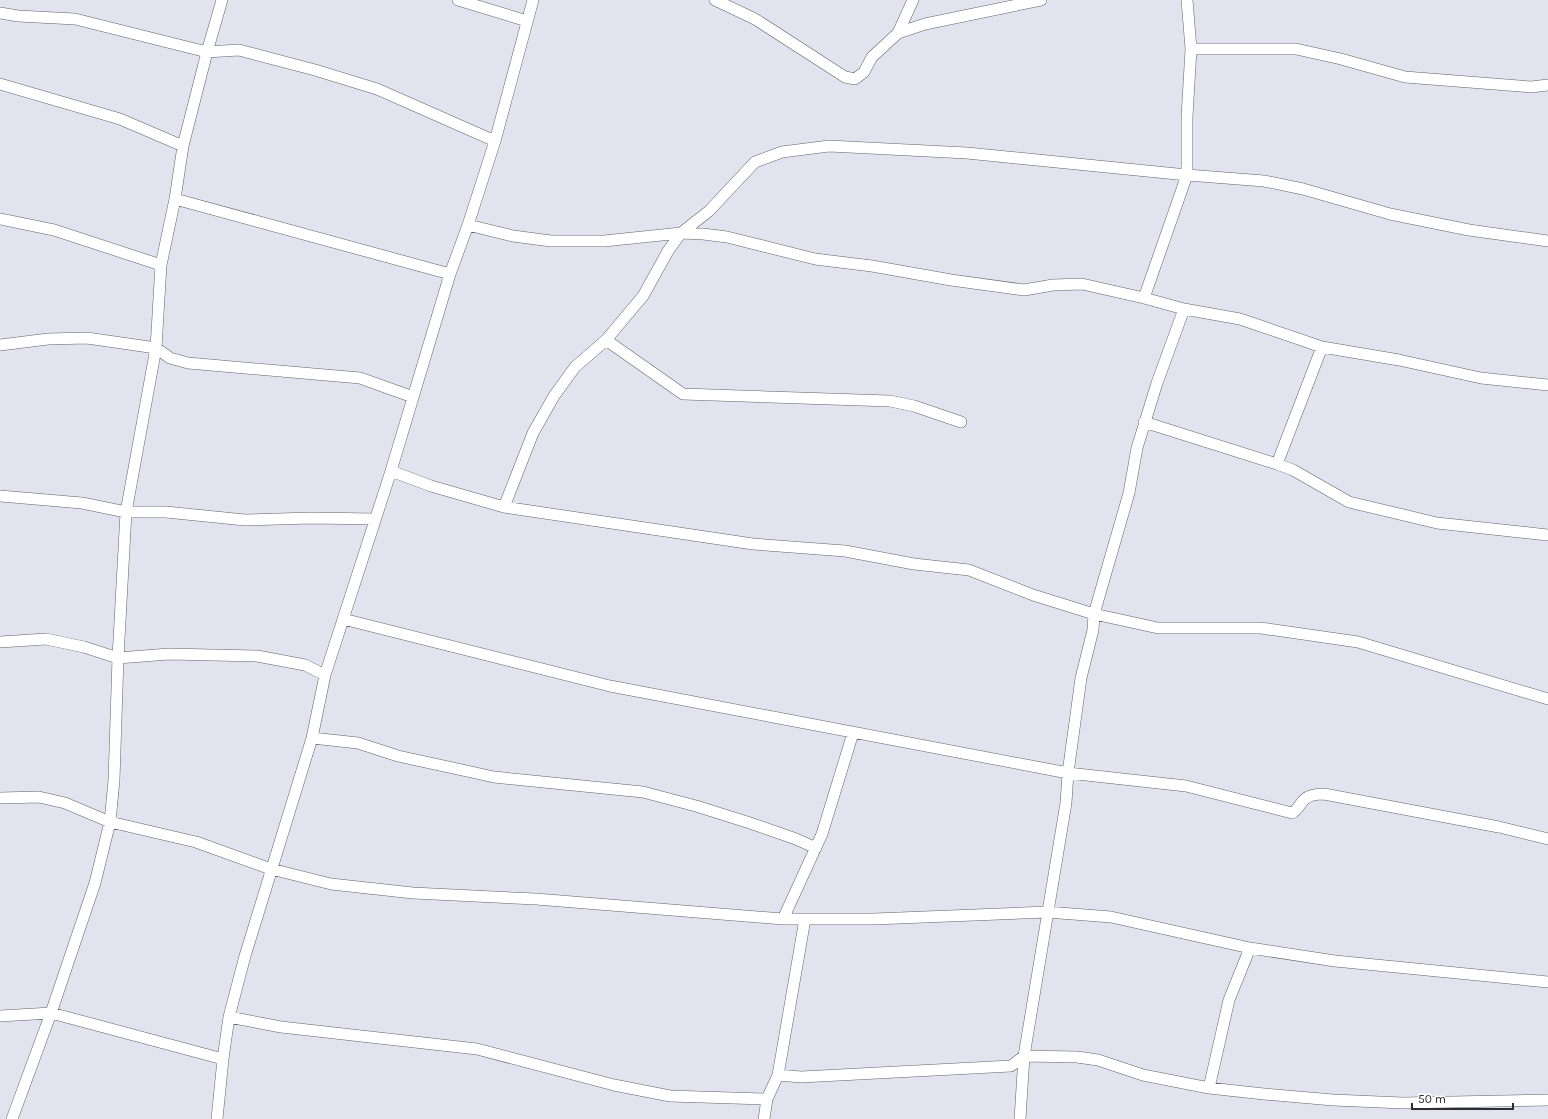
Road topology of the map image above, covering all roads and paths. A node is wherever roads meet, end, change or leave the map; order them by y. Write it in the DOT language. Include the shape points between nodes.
graph roads {
  1 [pos="222,0"];
  2 [pos="458,0"];
  3 [pos="534,0"];
  4 [pos="715,0"];
  5 [pos="913,0"];
  6 [pos="1041,0"];
  7 [pos="1187,0"];
  8 [pos="0,13"];
  9 [pos="527,21"];
  10 [pos="898,33"];
  11 [pos="1191,49"];
  12 [pos="207,52"];
  13 [pos="0,84"];
  14 [pos="1548,85"];
  15 [pos="495,141"];
  16 [pos="183,146"];
  17 [pos="1186,175"];
  18 [pos="175,199"];
  19 [pos="0,219"];
  20 [pos="468,224"];
  21 [pos="681,233"];
  22 [pos="1548,241"];
  23 [pos="161,265"];
  24 [pos="450,274"];
  25 [pos="1144,298"];
  26 [pos="1184,309"];
  27 [pos="606,340"];
  28 [pos="0,344"];
  29 [pos="1322,347"];
  30 [pos="156,348"];
  31 [pos="1548,385"];
  32 [pos="413,397"];
  33 [pos="961,422"];
  34 [pos="1144,422"];
  35 [pos="1277,464"];
  36 [pos="391,471"];
  37 [pos="0,496"];
  38 [pos="504,507"];
  39 [pos="126,512"];
  40 [pos="375,519"];
  41 [pos="1548,534"];
  42 [pos="1094,614"];
  43 [pos="343,619"];
  44 [pos="0,642"];
  45 [pos="118,658"];
  46 [pos="325,675"];
  47 [pos="1548,699"];
  48 [pos="853,733"];
  49 [pos="312,738"];
  50 [pos="1068,772"];
  51 [pos="0,798"];
  52 [pos="110,822"];
  53 [pos="1548,839"];
  54 [pos="816,848"];
  55 [pos="271,869"];
  56 [pos="1047,912"];
  57 [pos="783,920"];
  58 [pos="805,920"];
  59 [pos="1250,948"];
  60 [pos="1548,982"];
  61 [pos="51,1013"];
  62 [pos="0,1016"];
  63 [pos="229,1017"];
  64 [pos="1024,1056"];
  65 [pos="223,1059"];
  66 [pos="778,1075"];
  67 [pos="1209,1088"];
  68 [pos="767,1099"];
  69 [pos="1548,1100"];
  70 [pos="12,1119"];
  71 [pos="217,1119"];
  72 [pos="764,1119"];
  73 [pos="1020,1119"];
  1 -- 12 [label="street"];
  2 -- 9 [label="street"];
  3 -- 9 [label="street"];
  4 -- 10 [label="street" via="755,18 845,77 855,79 864,72 872,57"];
  5 -- 10 [label="street"];
  6 -- 10 [label="street" via="925,24"];
  7 -- 11 [label="street"];
  8 -- 12 [label="street" via="75,18"];
  9 -- 15 [label="street"];
  11 -- 14 [label="street" via="1296,49 1405,77 1531,87"];
  11 -- 17 [label="street" via="1186,117"];
  12 -- 15 [label="street" via="239,50 377,89"];
  12 -- 16 [label="street"];
  13 -- 16 [label="street" via="120,119"];
  15 -- 20 [label="street"];
  16 -- 18 [label="street"];
  17 -- 21 [label="street" via="967,153 829,146 782,152 755,162 709,211"];
  17 -- 22 [label="street" via="1264,180 1404,217 1469,230"];
  17 -- 25 [label="street"];
  18 -- 23 [label="street"];
  18 -- 24 [label="street"];
  19 -- 23 [label="street" via="54,230"];
  20 -- 21 [label="street" via="513,236 551,241 604,241"];
  20 -- 24 [label="street"];
  21 -- 25 [label="street" via="727,237 814,259 951,280 1024,290 1082,284"];
  21 -- 27 [label="street" via="642,296"];
  23 -- 30 [label="street"];
  24 -- 32 [label="street"];
  25 -- 26 [label="street"];
  26 -- 29 [label="street" via="1240,319"];
  26 -- 34 [label="street"];
  27 -- 33 [label="street" via="683,394 890,401 914,406"];
  27 -- 38 [label="street" via="575,368 554,396 533,432"];
  28 -- 30 [label="street" via="48,338 88,338"];
  29 -- 31 [label="street" via="1481,378"];
  29 -- 35 [label="street"];
  30 -- 32 [label="street" via="170,358 188,363 360,378"];
  30 -- 39 [label="street"];
  32 -- 36 [label="street"];
  34 -- 35 [label="street"];
  34 -- 42 [label="street" via="1130,493"];
  35 -- 41 [label="street" via="1293,470 1348,502 1437,523"];
  36 -- 38 [label="street" via="431,486"];
  36 -- 40 [label="street"];
  37 -- 39 [label="street" via="82,503"];
  38 -- 42 [label="street" via="753,544 845,551 914,564 969,570 1033,595"];
  39 -- 40 [label="street" via="166,512 245,520"];
  39 -- 45 [label="street"];
  40 -- 43 [label="street"];
  42 -- 47 [label="street" via="1158,628 1261,628 1358,642"];
  42 -- 50 [label="street" via="1093,630 1081,678"];
  43 -- 46 [label="street"];
  43 -- 48 [label="street" via="610,686"];
  44 -- 45 [label="street" via="46,638"];
  45 -- 46 [label="street" via="169,654 257,656 304,666"];
  45 -- 52 [label="street"];
  46 -- 49 [label="street"];
  48 -- 50 [label="street" via="892,738"];
  48 -- 54 [label="street"];
  49 -- 54 [label="street" via="358,743 398,756 494,777 642,792 750,823"];
  49 -- 55 [label="street"];
  50 -- 53 [label="street" via="1186,786 1292,813 1306,798 1324,794 1499,827"];
  50 -- 56 [label="street" via="1057,865"];
  51 -- 52 [label="street" via="39,796 65,803"];
  52 -- 55 [label="street" via="196,842"];
  52 -- 61 [label="street" via="95,883"];
  54 -- 57 [label="street"];
  55 -- 57 [label="street" via="331,884 413,893 552,900"];
  55 -- 63 [label="street"];
  56 -- 58 [label="street"];
  56 -- 59 [label="street" via="1111,917"];
  56 -- 64 [label="street"];
  57 -- 58 [label="street"];
  58 -- 66 [label="street"];
  59 -- 60 [label="street" via="1335,961"];
  59 -- 67 [label="street" via="1229,1000"];
  61 -- 62 [label="street"];
  61 -- 65 [label="street"];
  61 -- 70 [label="street"];
  63 -- 65 [label="street"];
  63 -- 68 [label="street" via="281,1027 477,1049 614,1085 670,1096"];
  64 -- 66 [label="street" via="1011,1066 801,1077"];
  64 -- 67 [label="street" via="1098,1060 1144,1075"];
  64 -- 73 [label="street"];
  65 -- 71 [label="street"];
  66 -- 68 [label="street"];
  67 -- 69 [label="street" via="1403,1104"];
  68 -- 72 [label="street"];
}
